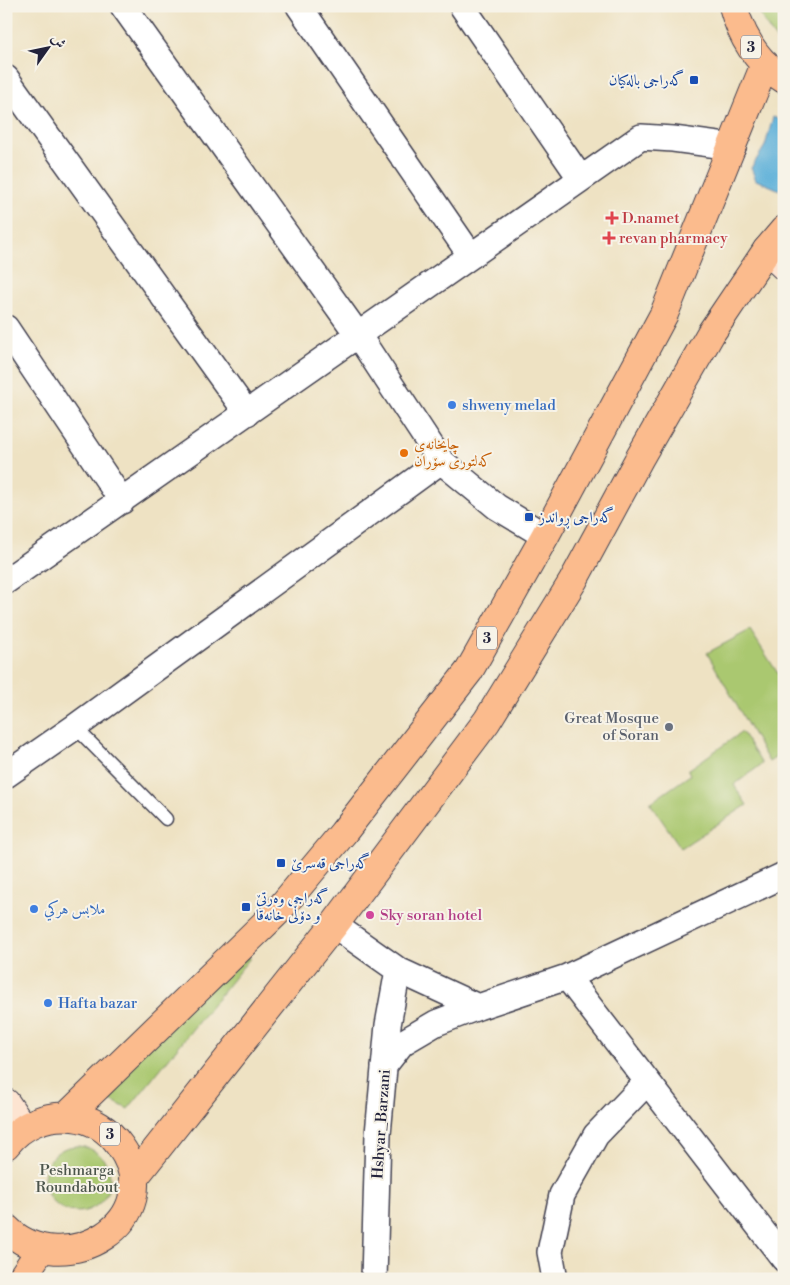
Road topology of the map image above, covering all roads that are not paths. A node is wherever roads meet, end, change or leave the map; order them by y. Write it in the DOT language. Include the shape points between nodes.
graph roads {
  1 [pos="123,6"];
  2 [pos="299,6"];
  3 [pos="462,6"];
  4 [pos="733,7"];
  5 [pos="774,71"];
  6 [pos="6,78"];
  7 [pos="733,147"];
  8 [pos="581,179"];
  9 [pos="778,249"];
  10 [pos="470,256"];
  11 [pos="6,328"];
  12 [pos="358,334"];
  13 [pos="247,412"];
  14 [pos="441,461"];
  15 [pos="122,501"];
  16 [pos="545,536"];
  17 [pos="6,582"];
  18 [pos="76,727"];
  19 [pos="6,775"];
  20 [pos="166,819"];
  21 [pos="784,875"];
  22 [pos="334,926"];
  23 [pos="398,970"];
  24 [pos="567,977"];
  25 [pos="478,1006"];
  26 [pos="384,1066"];
  27 [pos="648,1082"];
  28 [pos="6,1103"];
  29 [pos="67,1116"];
  30 [pos="15,1137"];
  31 [pos="133,1179"];
  32 [pos="6,1228"];
  33 [pos="39,1252"];
  34 [pos="784,1259"];
  35 [pos="21,1279"];
  36 [pos="374,1279"];
  37 [pos="555,1279"];
  1 -- 12 [label="street"];
  2 -- 10 [label="street"];
  3 -- 8 [label="street"];
  4 -- 5 [label="highway, 3" via="747,41"];
  5 -- 7 [label="highway, 3"];
  6 -- 13 [label="street"];
  7 -- 8 [label="street" via="641,137"];
  7 -- 16 [label="highway, 3" via="664,314"];
  8 -- 10 [label="street"];
  9 -- 22 [label="highway" via="711,333 573,581 487,720"];
  10 -- 12 [label="street"];
  11 -- 15 [label="street"];
  12 -- 13 [label="street"];
  12 -- 14 [label="street"];
  13 -- 15 [label="street"];
  14 -- 16 [label="street" via="497,507"];
  14 -- 18 [label="street"];
  15 -- 17 [label="street"];
  16 -- 29 [label="highway, 3" via="469,670 343,833 277,912"];
  18 -- 19 [label="street"];
  18 -- 20 [label="lane"];
  21 -- 24 [label="street"];
  22 -- 23 [label="street"];
  22 -- 31 [label="highway"];
  23 -- 25 [label="street"];
  23 -- 26 [label="street, Hshyar_Barzani"];
  24 -- 25 [label="street"];
  24 -- 27 [label="street"];
  25 -- 26 [label="street" via="436,1023 402,1043"];
  26 -- 36 [label="street, Hshyar_Barzani" via="378,1134"];
  27 -- 34 [label="street"];
  27 -- 37 [label="street" via="596,1135 562,1195 550,1252"];
  28 -- 30 [label="main road"];
  29 -- 30 [label="highway, 3" via="44,1118"];
  29 -- 31 [label="highway, 3" via="96,1124 111,1136 124,1151"];
  31 -- 33 [label="highway, 3" via="129,1211 118,1231 102,1245 67,1264"];
  32 -- 33 [label="highway, 3" via="24,1245"];
  33 -- 35 [label="highway"];
}
